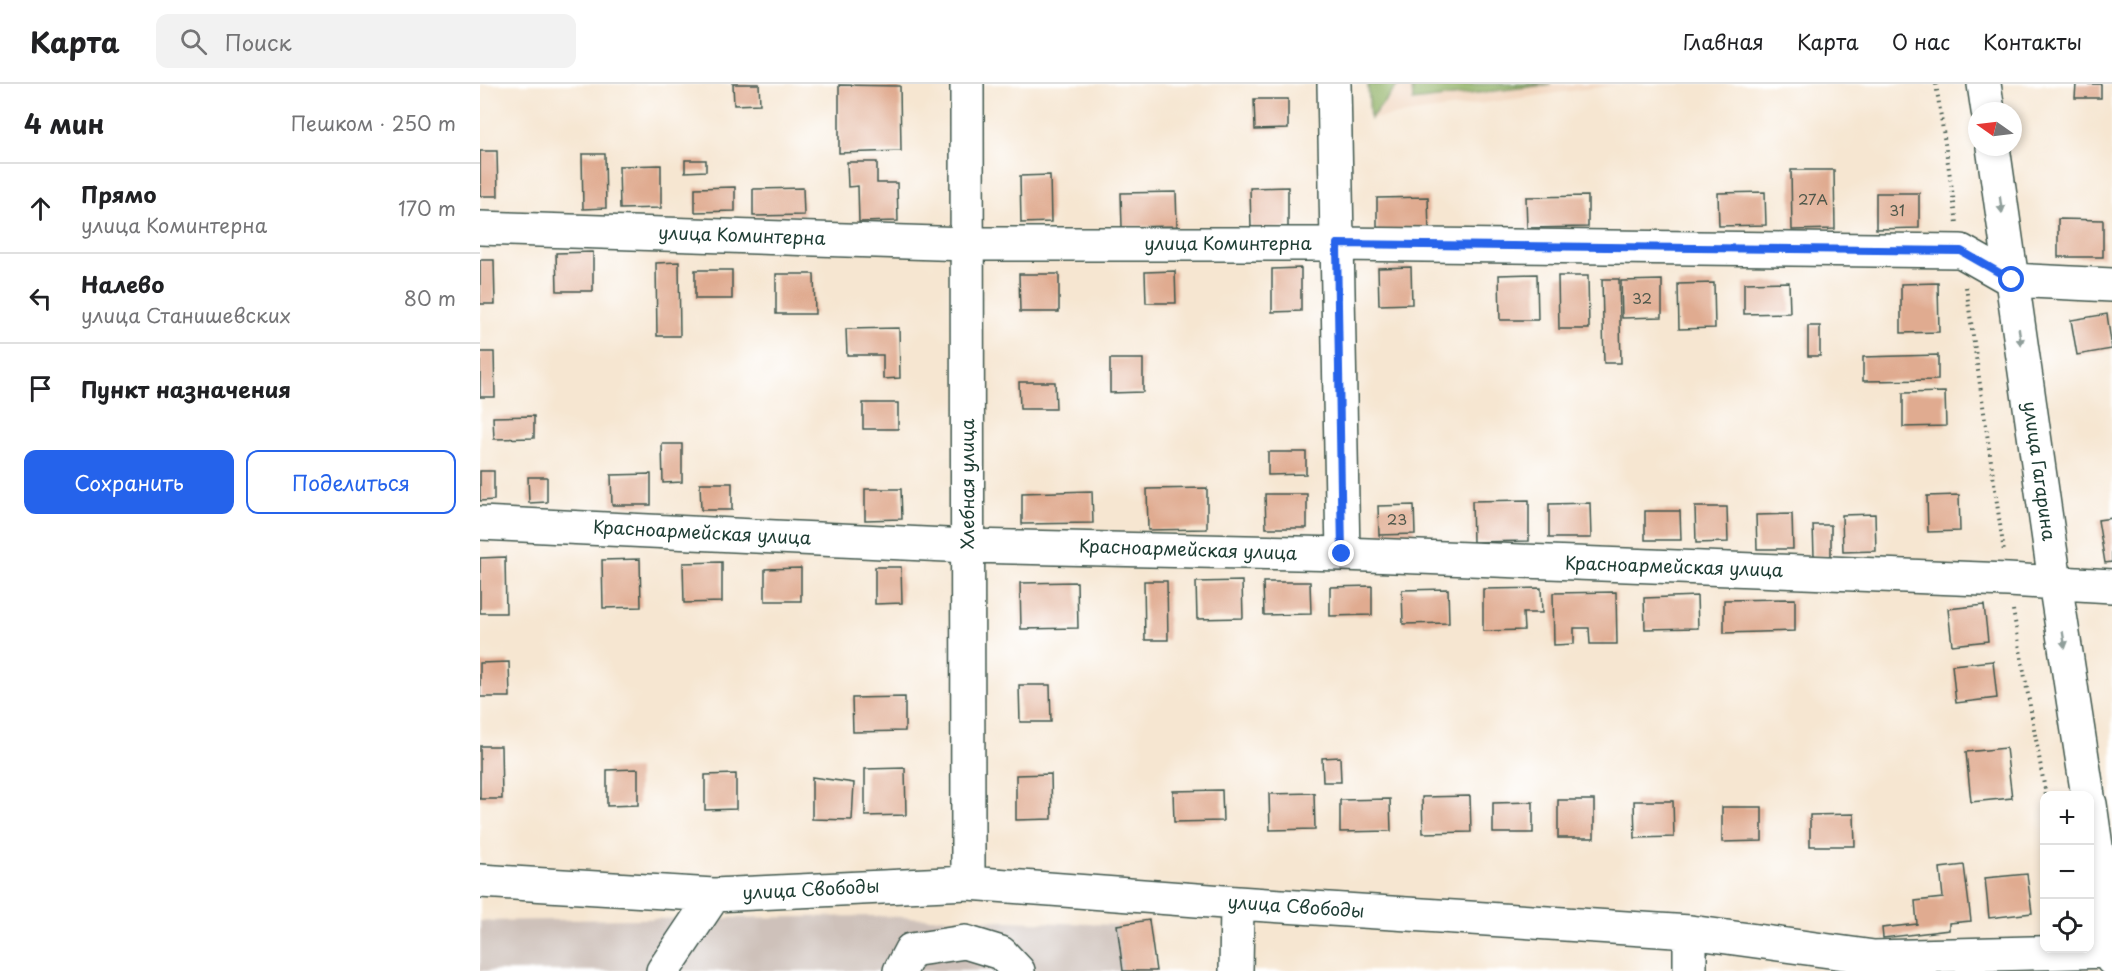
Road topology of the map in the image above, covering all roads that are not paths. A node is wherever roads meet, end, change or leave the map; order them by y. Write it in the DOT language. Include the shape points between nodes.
graph roads {
  1 [pos="967,84"];
  2 [pos="1334,84"];
  3 [pos="1984,84"];
  4 [pos="1987,102"];
  5 [pos="1994,156"];
  6 [pos="480,228"];
  7 [pos="967,244"];
  8 [pos="1337,244"];
  9 [pos="2012,280"];
  10 [pos="2112,285"];
  11 [pos="480,523"];
  12 [pos="968,546"];
  13 [pos="1342,554"];
  14 [pos="2055,582"];
  15 [pos="2112,586"];
  16 [pos="2087,791"];
  17 [pos="2094,833"];
  18 [pos="480,881"];
  19 [pos="968,883"];
  20 [pos="714,895"];
  21 [pos="1237,903"];
  22 [pos="1690,932"];
  23 [pos="2111,955"];
  24 [pos="663,971"];
  25 [pos="900,971"];
  26 [pos="1018,971"];
  27 [pos="1236,971"];
  28 [pos="1690,971"];
  1 -- 7 [label="street, Хлебная улица"];
  2 -- 8 [label="street"];
  3 -- 4 [label="street"];
  5 -- 9 [label="street, улица Гагарина, one-way"];
  6 -- 7 [label="street, улица Коминтерна"];
  7 -- 8 [label="street, улица Коминтерна"];
  7 -- 12 [label="street, Хлебная улица"];
  8 -- 9 [label="street, улица Коминтерна" via="1961,251"];
  8 -- 13 [label="street"];
  9 -- 10 [label="street, улица Коминтерна"];
  9 -- 14 [label="street, улица Гагарина, one-way"];
  11 -- 12 [label="street, Красноармейская улица"];
  12 -- 13 [label="street, Красноармейская улица"];
  12 -- 19 [label="street, Хлебная улица"];
  13 -- 14 [label="street, Красноармейская улица"];
  14 -- 15 [label="street, Красноармейская улица"];
  14 -- 16 [label="street, улица Гагарина, one-way"];
  17 -- 23 [label="street"];
  18 -- 20 [label="street, улица Свободы"];
  19 -- 20 [label="street, улица Свободы"];
  19 -- 21 [label="street, улица Свободы"];
  20 -- 24 [label="street"];
  21 -- 22 [label="street, улица Свободы"];
  21 -- 27 [label="street"];
  22 -- 23 [label="street, улица Свободы" via="1874,957"];
  22 -- 28 [label="street"];
  25 -- 26 [label="street" via="911,950 965,942 1001,953"];
}
